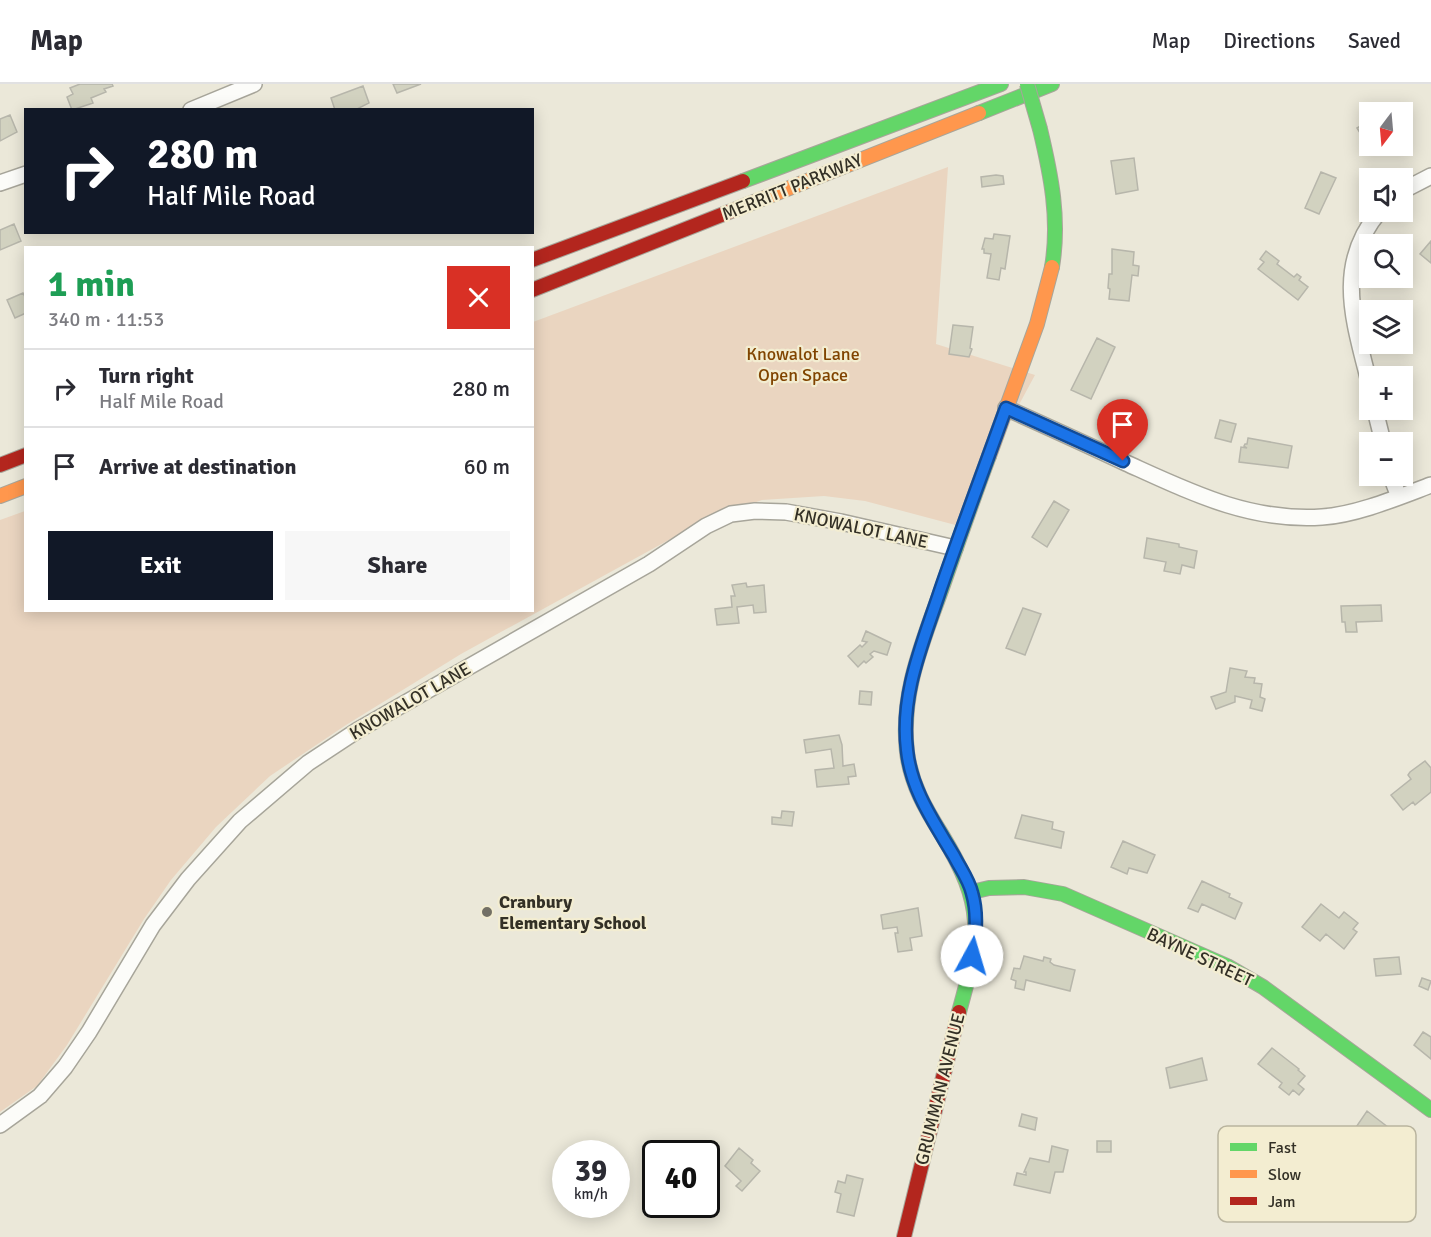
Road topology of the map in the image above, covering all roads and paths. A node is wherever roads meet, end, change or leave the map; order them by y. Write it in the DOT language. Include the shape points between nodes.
graph roads {
  1 [pos="254,84"];
  2 [pos="1001,84"];
  3 [pos="1027,84"];
  4 [pos="1052,84"];
  5 [pos="196,108"];
  6 [pos="24,175"];
  7 [pos="1431,176"];
  8 [pos="0,183"];
  9 [pos="1413,185"];
  10 [pos="1373,222"];
  11 [pos="534,259"];
  12 [pos="534,289"];
  13 [pos="1365,366"];
  14 [pos="1006,408"];
  15 [pos="24,456"];
  16 [pos="0,465"];
  17 [pos="1431,485"];
  18 [pos="1395,486"];
  19 [pos="24,487"];
  20 [pos="0,496"];
  21 [pos="1399,497"];
  22 [pos="955,548"];
  23 [pos="972,892"];
  24 [pos="1431,1110"];
  25 [pos="0,1125"];
  26 [pos="904,1237"];
  1 -- 5 [label="street"];
  2 -- 11 [label="main road, MERRITT PARKWAY"];
  3 -- 14 [label="main road, GRUMMAN AVENUE, bridge" via="1053,183 1057,224 1043,302"];
  4 -- 12 [label="main road, MERRITT PARKWAY"];
  6 -- 8 [label="street"];
  7 -- 9 [label="street"];
  10 -- 13 [label="street" via="1358,247 1350,290"];
  14 -- 21 [label="street" via="1243,511 1325,517"];
  14 -- 22 [label="main road, GRUMMAN AVENUE"];
  15 -- 16 [label="main road"];
  17 -- 21 [label="street"];
  18 -- 21 [label="street"];
  19 -- 20 [label="main road"];
  22 -- 23 [label="main road, GRUMMAN AVENUE" via="913,669 906,748 922,803"];
  22 -- 25 [label="street, KNOWALOT LANE" via="798,514 731,514 358,730 308,763 240,820 153,925 65,1067 40,1096"];
  23 -- 24 [label="main road, BAYNE STREET" via="1024,887 1063,894 1227,966 1263,987"];
  23 -- 26 [label="main road, GRUMMAN AVENUE" via="975,939 969,972"];
}
